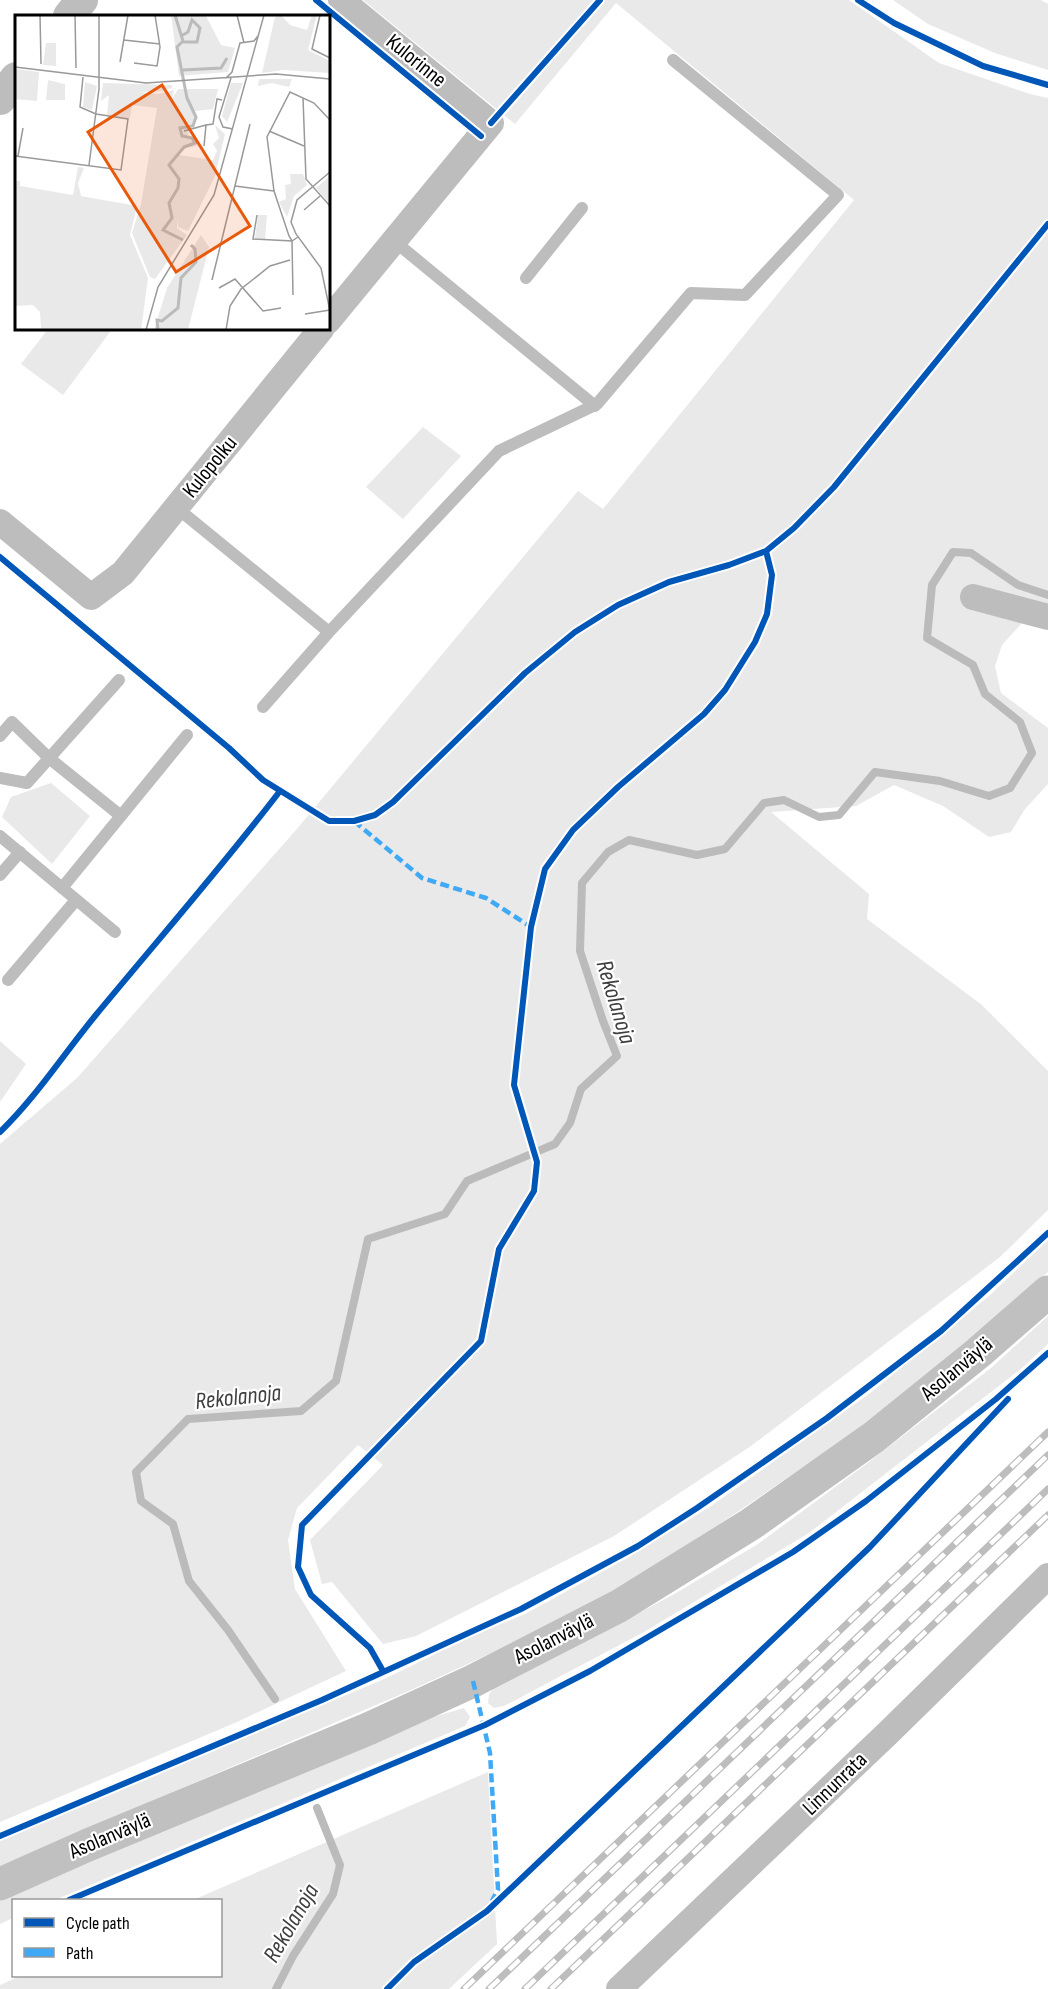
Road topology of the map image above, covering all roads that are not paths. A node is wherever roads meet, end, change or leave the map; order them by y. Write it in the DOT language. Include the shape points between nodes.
graph roads {
  1 [pos="82,0"];
  2 [pos="341,0"];
  3 [pos="70,15"];
  4 [pos="673,60"];
  5 [pos="15,79"];
  6 [pos="0,99"];
  7 [pos="582,208"];
  8 [pos="394,241"];
  9 [pos="526,279"];
  10 [pos="330,319"];
  11 [pos="320,330"];
  12 [pos="594,405"];
  13 [pos="177,508"];
  14 [pos="0,522"];
  15 [pos="973,597"];
  16 [pos="1048,617"];
  17 [pos="329,632"];
  18 [pos="119,680"];
  19 [pos="263,706"];
  20 [pos="187,735"];
  21 [pos="0,736"];
  22 [pos="49,758"];
  23 [pos="0,778"];
  24 [pos="121,816"];
  25 [pos="0,836"];
  26 [pos="20,852"];
  27 [pos="0,875"];
  28 [pos="62,888"];
  29 [pos="76,900"];
  30 [pos="114,932"];
  31 [pos="8,980"];
  32 [pos="1048,1292"];
  33 [pos="1048,1576"];
  34 [pos="0,1884"];
  35 [pos="619,1989"];
  1 -- 3 [label="street"];
  2 -- 8 [label="street, Kulorinne" via="491,123"];
  4 -- 12 [label="lane" via="838,195 745,295 691,293"];
  5 -- 6 [label="street"];
  7 -- 9 [label="lane"];
  8 -- 10 [label="street"];
  8 -- 12 [label="lane"];
  11 -- 13 [label="street, Kulopolku"];
  12 -- 17 [label="lane" via="499,451"];
  13 -- 14 [label="street, Kulopolku" via="123,573 91,597"];
  13 -- 17 [label="lane"];
  15 -- 16 [label="street"];
  17 -- 19 [label="lane"];
  18 -- 22 [label="lane"];
  20 -- 24 [label="lane"];
  21 -- 22 [label="lane" via="12,722"];
  22 -- 23 [label="lane" via="27,783"];
  22 -- 24 [label="lane"];
  24 -- 28 [label="lane"];
  25 -- 26 [label="lane"];
  26 -- 27 [label="lane"];
  26 -- 28 [label="lane"];
  28 -- 29 [label="lane"];
  29 -- 30 [label="lane"];
  29 -- 31 [label="lane"];
  32 -- 34 [label="main road, Asolanväylä" via="874,1437 751,1524 619,1606 368,1730"];
  33 -- 35 [label="street, Linnunrata"];
}
